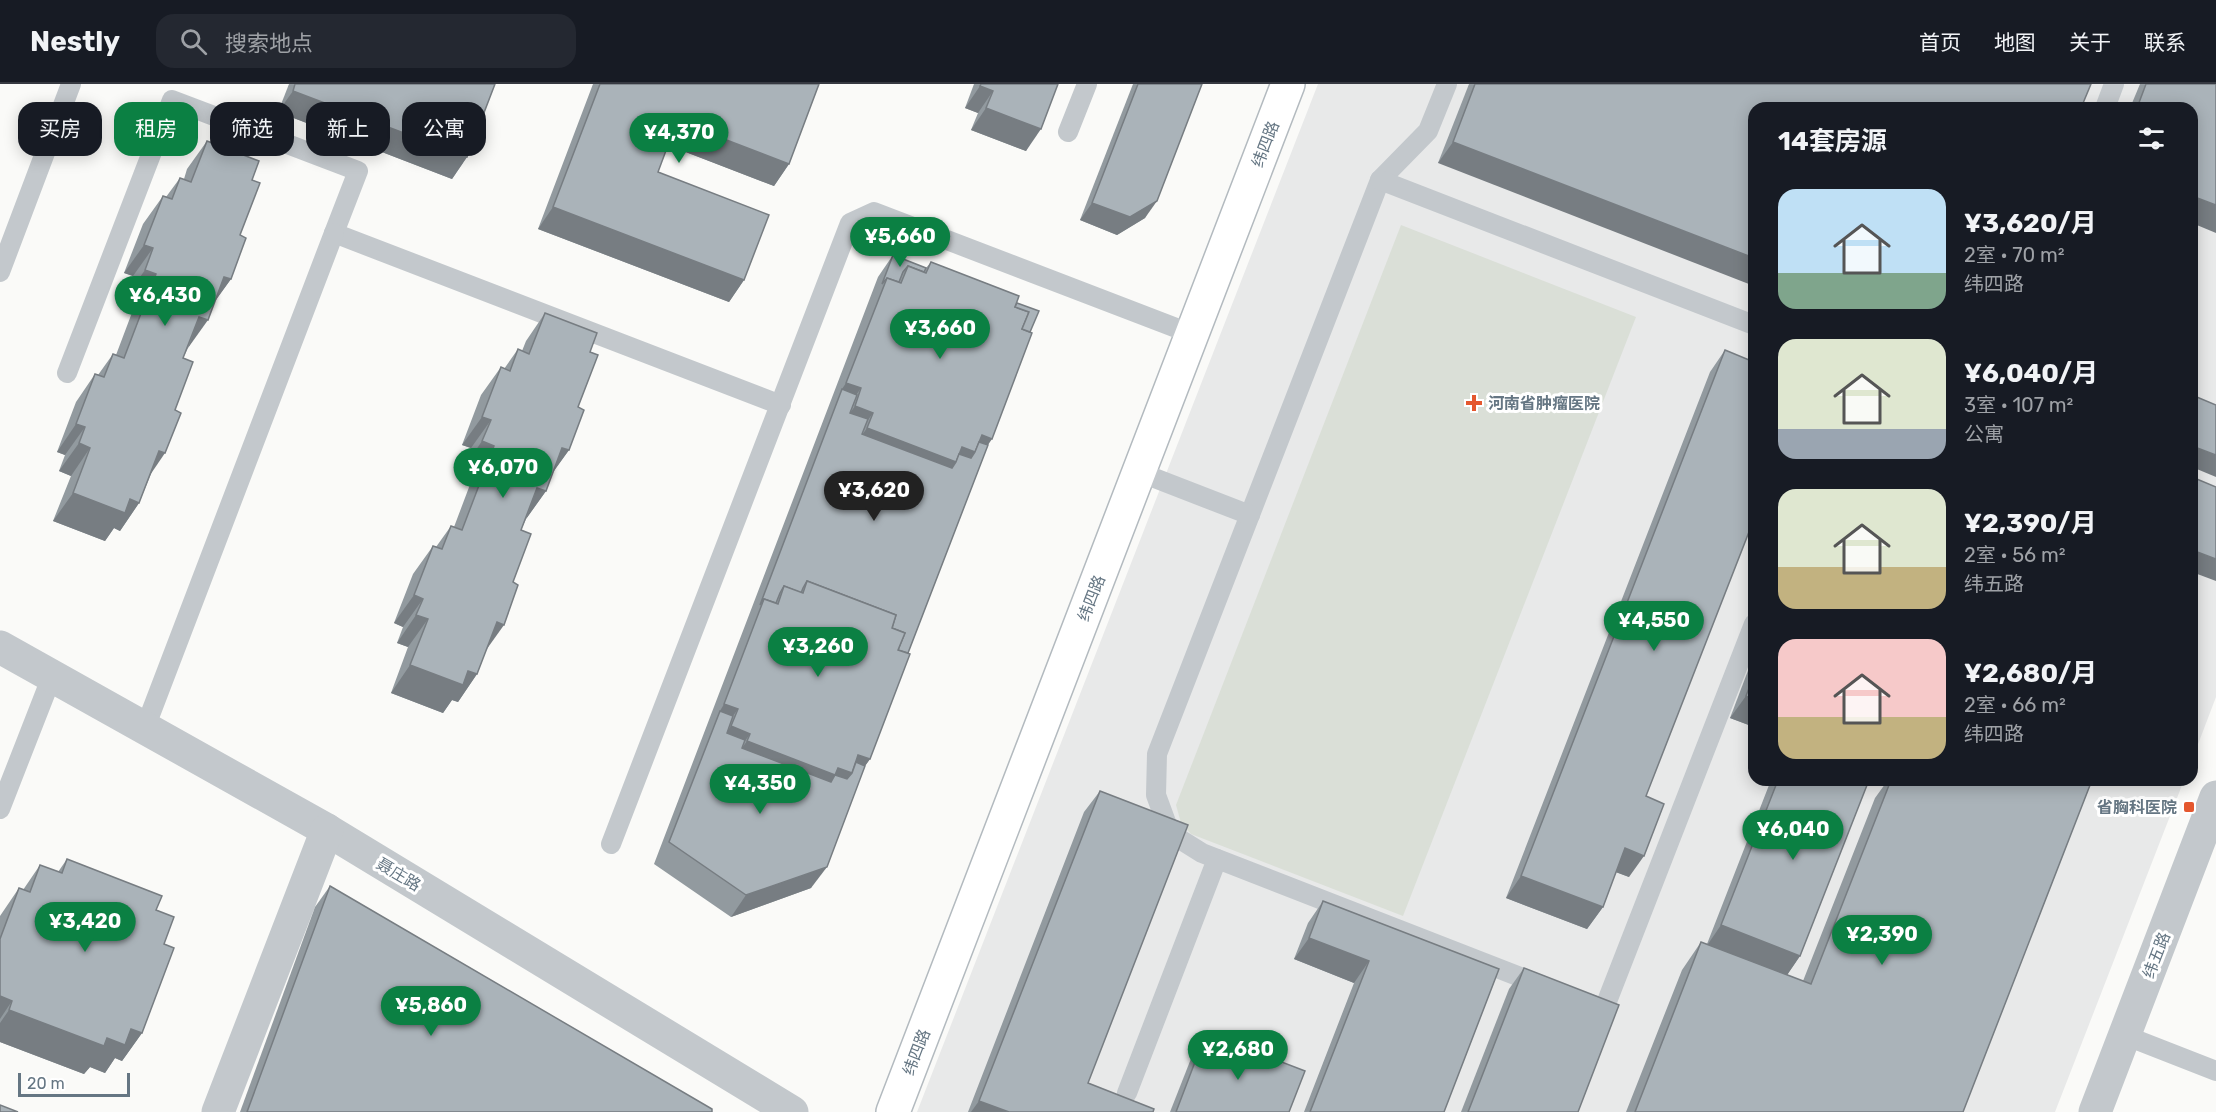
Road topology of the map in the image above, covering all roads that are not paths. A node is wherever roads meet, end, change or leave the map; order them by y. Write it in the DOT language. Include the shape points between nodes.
graph roads {
  1 [pos="71,84"];
  2 [pos="1087,84"];
  3 [pos="1288,84"];
  4 [pos="1447,84"];
  5 [pos="2115,84"];
  6 [pos="2108,102"];
  7 [pos="1068,132"];
  8 [pos="1380,180"];
  9 [pos="334,233"];
  10 [pos="0,272"];
  11 [pos="1748,323"];
  12 [pos="1192,334"];
  13 [pos="67,373"];
  14 [pos="781,405"];
  15 [pos="1139,472"];
  16 [pos="1250,515"];
  17 [pos="1748,639"];
  18 [pos="0,647"];
  19 [pos="52,676"];
  20 [pos="145,728"];
  21 [pos="2216,797"];
  22 [pos="0,809"];
  23 [pos="327,830"];
  24 [pos="611,844"];
  25 [pos="1217,859"];
  26 [pos="2124,1035"];
  27 [pos="2216,1071"];
  28 [pos="1127,1093"];
  29 [pos="218,1112"];
  30 [pos="792,1112"];
  31 [pos="893,1112"];
  32 [pos="2095,1112"];
  1 -- 10 [label="lane"];
  2 -- 7 [label="lane"];
  3 -- 12 [label="street, 纬四路"];
  4 -- 8 [label="lane" via="1428,131"];
  5 -- 6 [label="lane"];
  8 -- 11 [label="lane"];
  8 -- 16 [label="lane"];
  9 -- 13 [label="lane" via="358,171 172,100"];
  9 -- 14 [label="lane"];
  9 -- 20 [label="lane"];
  12 -- 14 [label="lane" via="874,212 850,223"];
  12 -- 15 [label="street, 纬四路"];
  14 -- 24 [label="lane"];
  15 -- 16 [label="lane"];
  15 -- 31 [label="street, 纬四路"];
  16 -- 25 [label="lane" via="1157,754 1156,795 1170,833"];
  17 -- 25 [label="lane" via="1604,1009"];
  18 -- 19 [label="street, 聂庄路"];
  19 -- 20 [label="street, 聂庄路"];
  19 -- 22 [label="lane"];
  20 -- 23 [label="street, 聂庄路"];
  21 -- 26 [label="street, 纬五路"];
  23 -- 29 [label="street"];
  23 -- 30 [label="street, 聂庄路"];
  25 -- 28 [label="lane"];
  26 -- 27 [label="lane"];
  26 -- 32 [label="street, 纬五路"];
}
